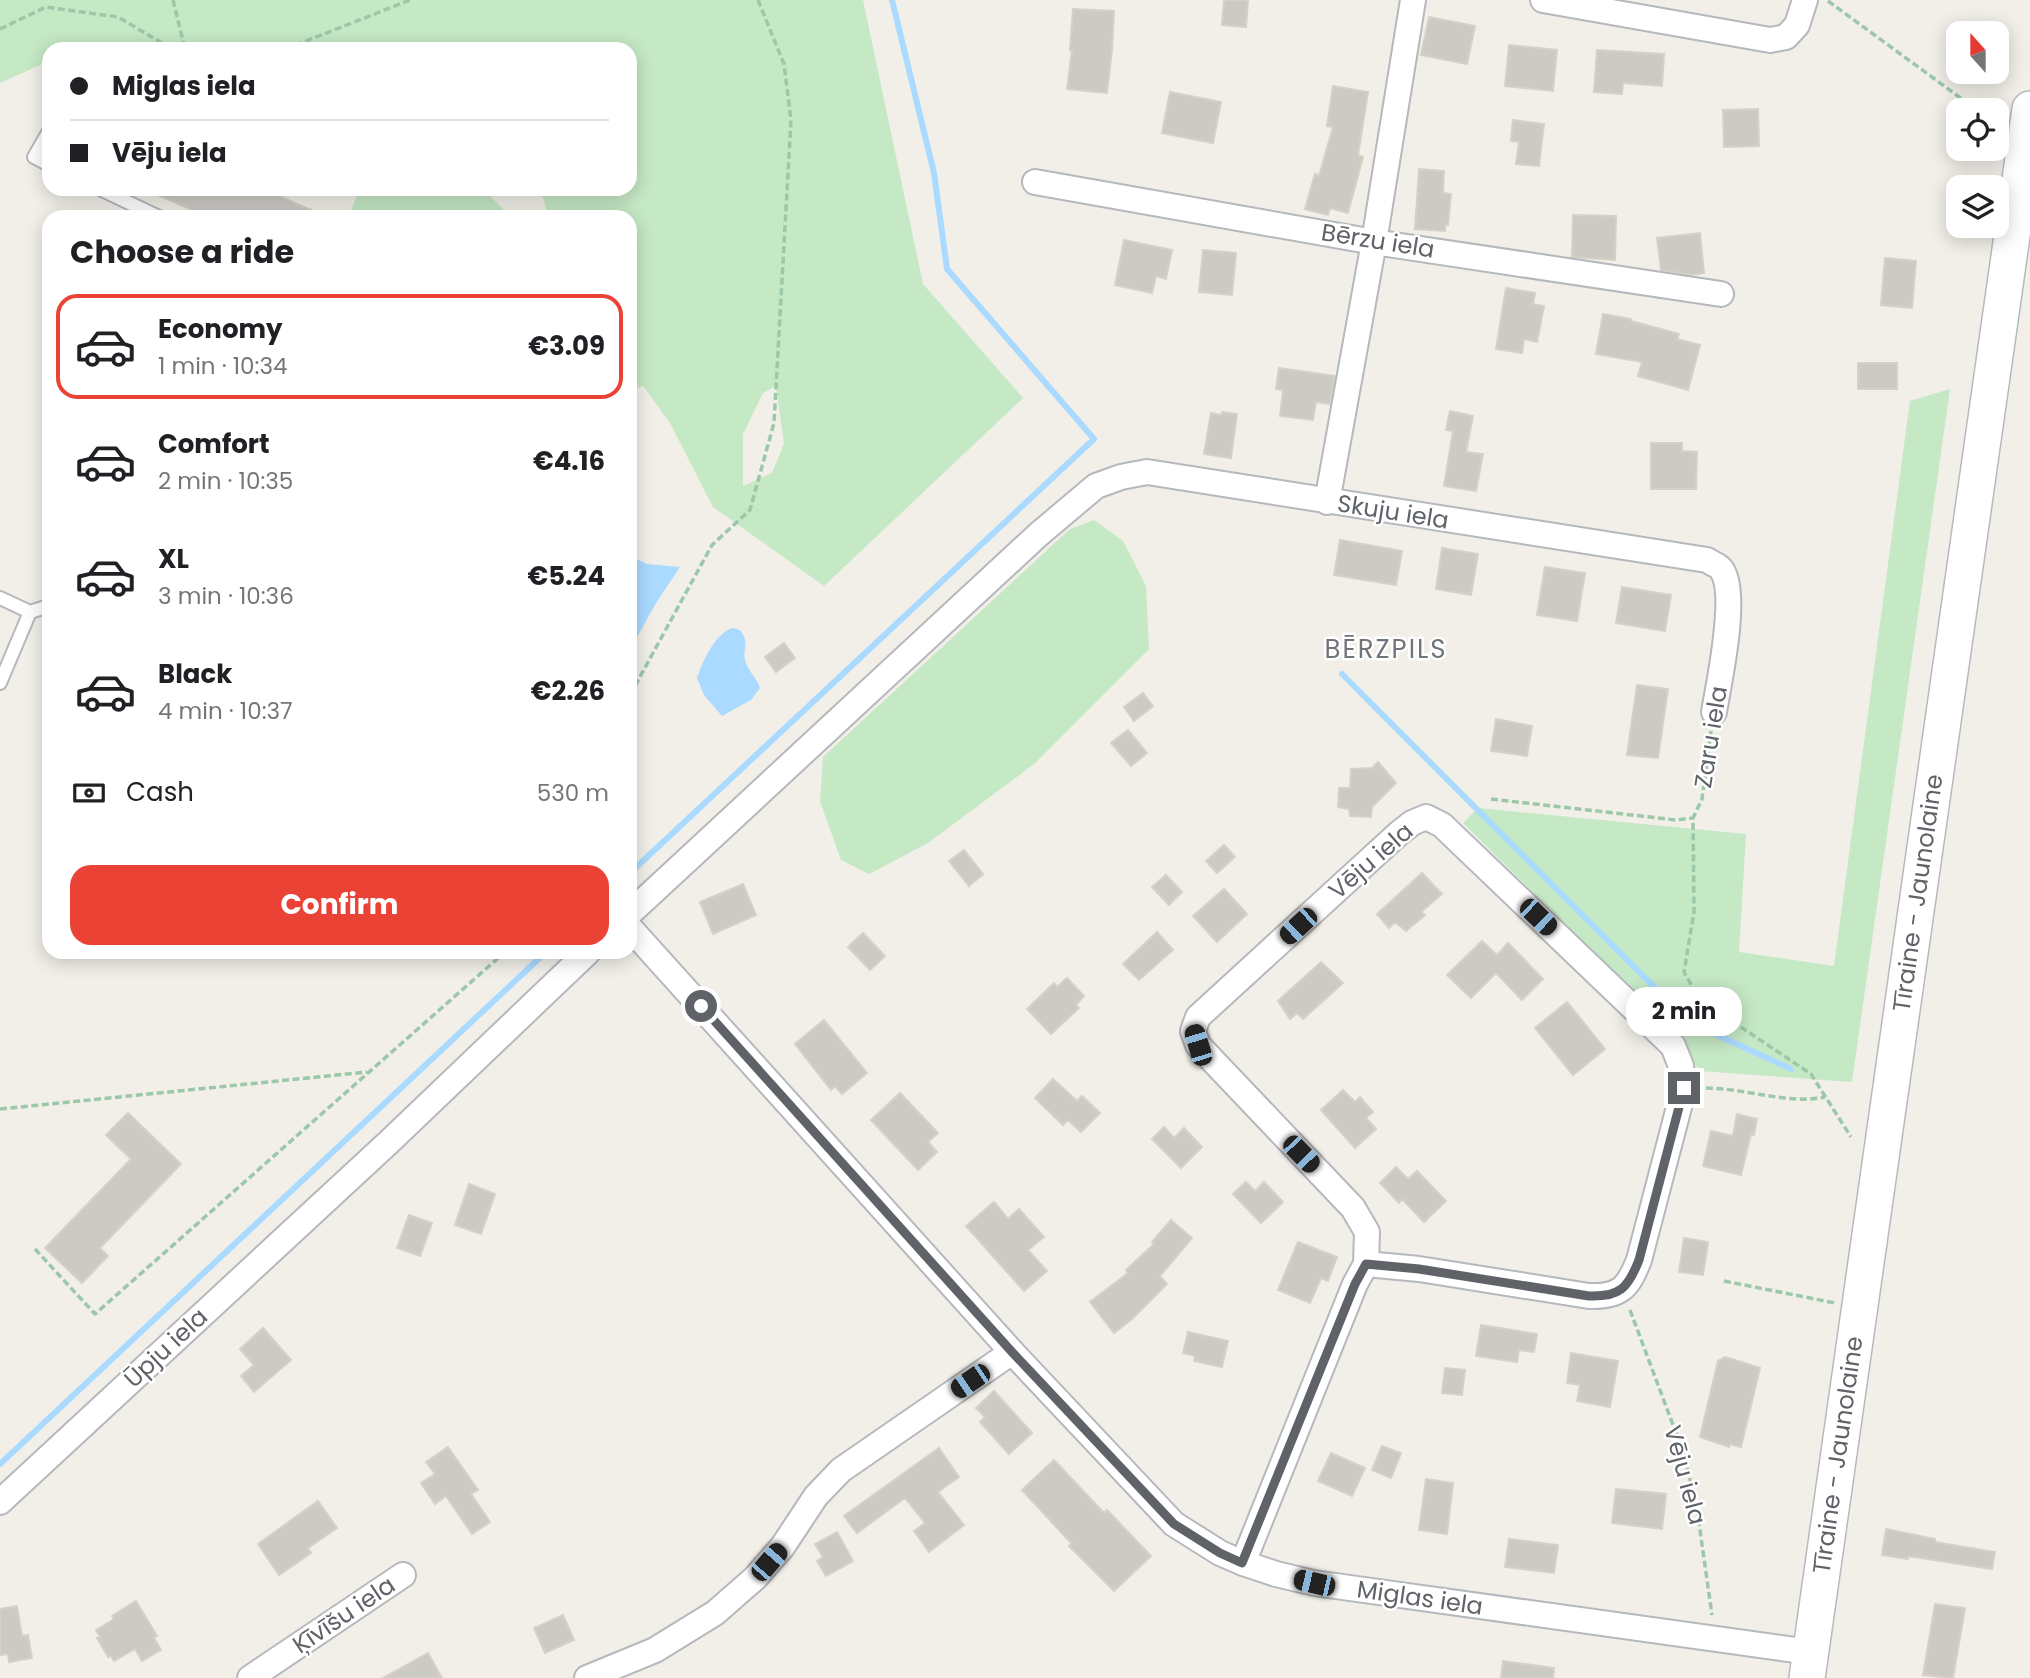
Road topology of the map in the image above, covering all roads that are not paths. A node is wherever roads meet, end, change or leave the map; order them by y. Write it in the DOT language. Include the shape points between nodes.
graph roads {
  1 [pos="1413,0"];
  2 [pos="1543,0"];
  3 [pos="1805,0"];
  4 [pos="2030,109"];
  5 [pos="42,143"];
  6 [pos="42,161"];
  7 [pos="1035,183"];
  8 [pos="115,196"];
  9 [pos="144,210"];
  10 [pos="1374,242"];
  11 [pos="1721,293"];
  12 [pos="1327,502"];
  13 [pos="1692,557"];
  14 [pos="0,598"];
  15 [pos="42,608"];
  16 [pos="30,611"];
  17 [pos="0,683"];
  18 [pos="1714,712"];
  19 [pos="637,906"];
  20 [pos="637,936"];
  21 [pos="581,959"];
  22 [pos="1366,1264"];
  23 [pos="1012,1352"];
  24 [pos="0,1502"];
  25 [pos="1242,1563"];
  26 [pos="403,1575"];
  27 [pos="1809,1665"];
  28 [pos="250,1678"];
  29 [pos="587,1678"];
  1 -- 10 [label="street"];
  2 -- 3 [label="street" via="1770,40 1786,37 1797,25"];
  4 -- 27 [label="main road, Tīraine - Jaunolaine"];
  5 -- 6 [label="lane" via="34,157"];
  7 -- 10 [label="street, Bērzu iela"];
  8 -- 9 [label="lane"];
  10 -- 11 [label="street, Bērzu iela"];
  10 -- 12 [label="street"];
  12 -- 13 [label="street, Skuju iela"];
  12 -- 19 [label="street, Skuju iela" via="1147,472 1096,486"];
  13 -- 18 [label="street, Zaru iela" via="1721,568 1728,587 1727,629"];
  14 -- 16 [label="lane"];
  15 -- 16 [label="lane"];
  16 -- 17 [label="lane"];
  20 -- 23 [label="street, Miglas iela"];
  21 -- 24 [label="street, Ūpju iela"];
  22 -- 22 [label="street, Vēju iela" via="1367,1232 1353,1208 1198,1045 1193,1031 1198,1017 1412,823 1426,817 1442,825 1673,1046 1684,1088 1639,1260 1620,1292 1589,1296"];
  22 -- 25 [label="street, Vēju iela"];
  23 -- 25 [label="street, Miglas iela" via="1174,1524"];
  23 -- 29 [label="street" via="841,1470 755,1578 715,1613 655,1650"];
  25 -- 27 [label="street, Miglas iela" via="1314,1583 1713,1639"];
  26 -- 28 [label="street, Ķīvīšu iela"];
}
